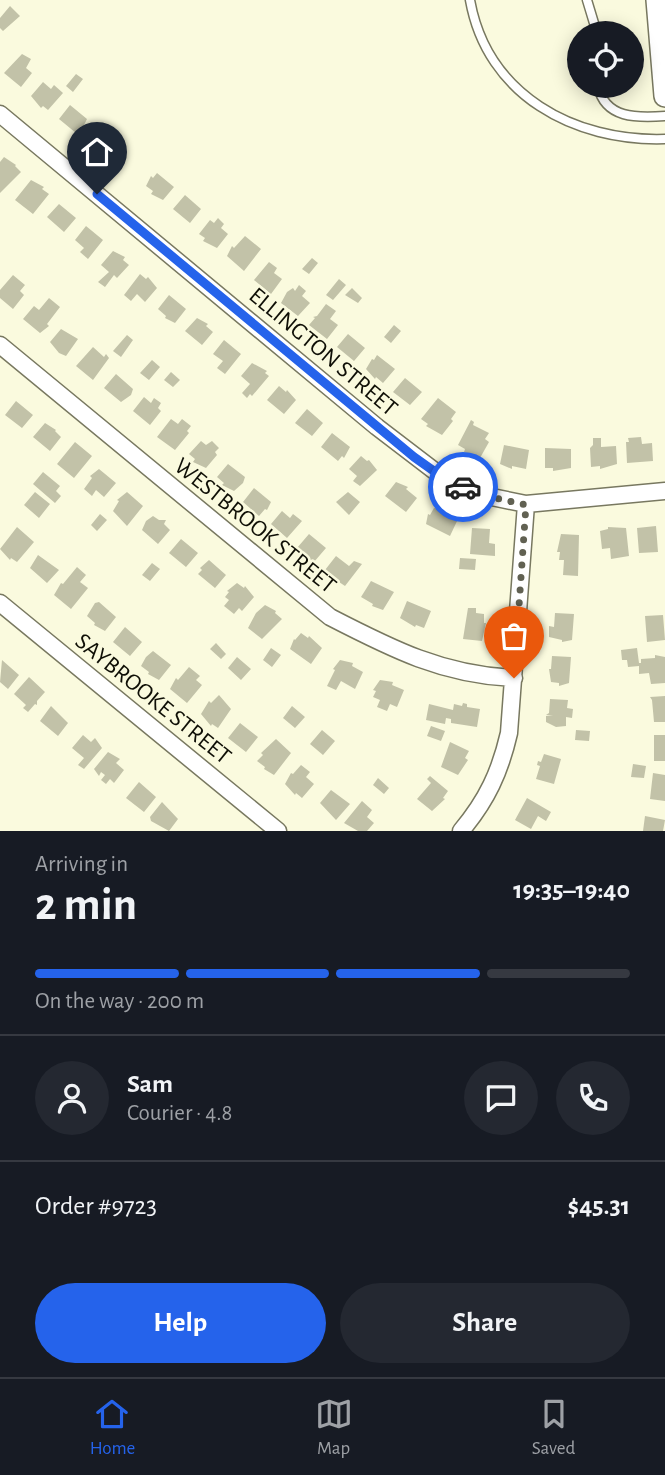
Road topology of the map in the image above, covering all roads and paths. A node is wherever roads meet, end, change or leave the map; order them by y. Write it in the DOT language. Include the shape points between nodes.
graph roads {
  1 [pos="470,0"];
  2 [pos="587,0"];
  3 [pos="657,0"];
  4 [pos="593,21"];
  5 [pos="665,96"];
  6 [pos="602,98"];
  7 [pos="0,114"];
  8 [pos="665,116"];
  9 [pos="665,139"];
  10 [pos="0,345"];
  11 [pos="665,491"];
  12 [pos="526,505"];
  13 [pos="0,603"];
  14 [pos="514,678"];
  15 [pos="278,831"];
  16 [pos="461,831"];
  1 -- 9 [label="lane" via="489,56 530,100 588,129 631,139"];
  2 -- 4 [label="lane"];
  3 -- 5 [label="street"];
  6 -- 8 [label="lane" via="617,113"];
  7 -- 12 [label="street, ELLINGTON STREET" via="414,457 477,494"];
  10 -- 14 [label="street, WESTBROOK STREET" via="330,617 449,669"];
  11 -- 12 [label="street, ELLINGTON STREET"];
  12 -- 14 [label="street"];
  13 -- 15 [label="street, SAYBROOKE STREET"];
  14 -- 16 [label="street" via="502,766"];
}
